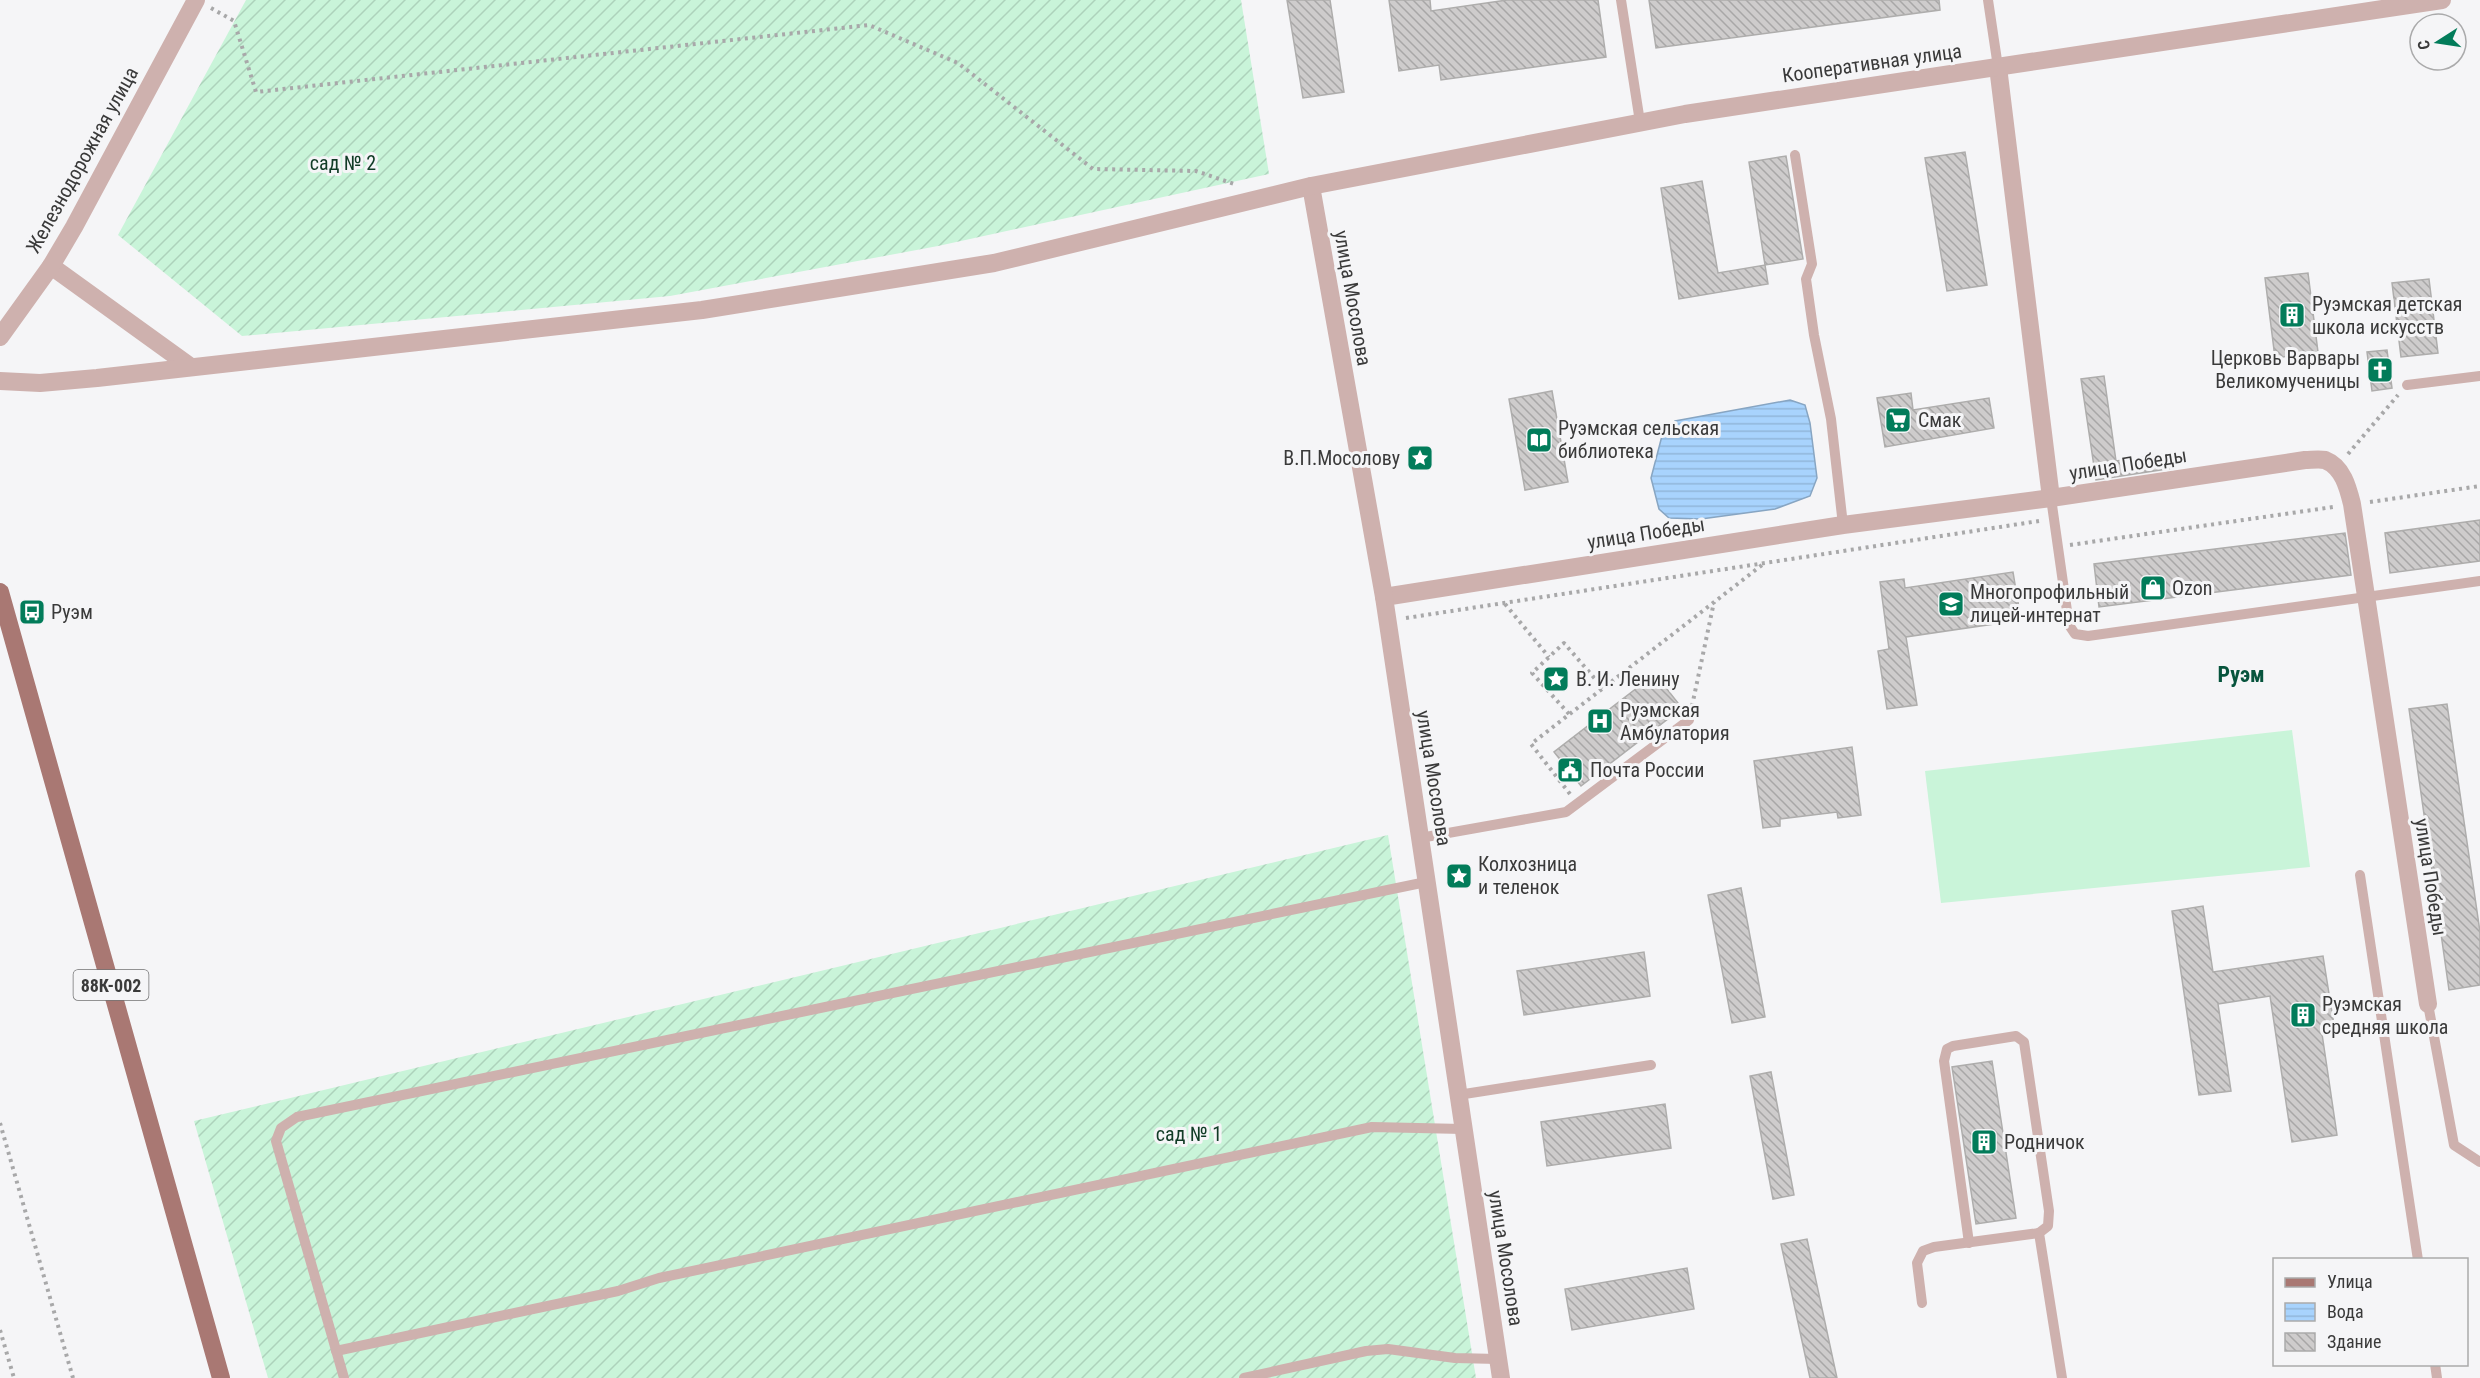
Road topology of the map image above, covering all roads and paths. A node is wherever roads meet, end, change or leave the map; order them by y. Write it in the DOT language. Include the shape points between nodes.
graph roads {
  1 [pos="1621,0"];
  2 [pos="1988,0"];
  3 [pos="2442,0"];
  4 [pos="201,3"];
  5 [pos="1998,68"];
  6 [pos="1640,122"];
  7 [pos="1795,155"];
  8 [pos="1311,186"];
  9 [pos="1265,198"];
  10 [pos="51,266"];
  11 [pos="0,338"];
  12 [pos="191,367"];
  13 [pos="2480,376"];
  14 [pos="0,381"];
  15 [pos="2406,384"];
  16 [pos="2336,468"];
  17 [pos="2480,486"];
  18 [pos="2051,498"];
  19 [pos="2352,504"];
  20 [pos="2054,519"];
  21 [pos="1843,525"];
  22 [pos="2058,546"];
  23 [pos="1764,563"];
  24 [pos="2480,581"];
  25 [pos="0,592"];
  26 [pos="1384,597"];
  27 [pos="2366,597"];
  28 [pos="1715,602"];
  29 [pos="1504,603"];
  30 [pos="1387,621"];
  31 [pos="1549,657"];
  32 [pos="1603,688"];
  33 [pos="1569,714"];
  34 [pos="1689,720"];
  35 [pos="1578,804"];
  36 [pos="1420,838"];
  37 [pos="2360,875"];
  38 [pos="1426,882"];
  39 [pos="2428,1004"];
  40 [pos="1651,1065"];
  41 [pos="1458,1095"];
  42 [pos="0,1123"];
  43 [pos="1464,1129"];
  44 [pos="2480,1162"];
  45 [pos="2039,1233"];
  46 [pos="1969,1243"];
  47 [pos="2418,1258"];
  48 [pos="1922,1303"];
  49 [pos="0,1330"];
  50 [pos="336,1351"];
  51 [pos="1498,1359"];
  52 [pos="14,1378"];
  53 [pos="73,1378"];
  54 [pos="221,1378"];
  55 [pos="344,1378"];
  56 [pos="1244,1378"];
  57 [pos="1501,1378"];
  58 [pos="2062,1378"];
  1 -- 6 [label="lane"];
  2 -- 5 [label="lane"];
  3 -- 5 [label="street, Кооперативная улица"];
  4 -- 9 [label="path" via="234,21 256,92 869,25 958,63 1093,169 1196,171"];
  4 -- 10 [label="street, Железнодорожная улица"];
  5 -- 6 [label="street, Кооперативная улица"];
  5 -- 18 [label="street"];
  6 -- 8 [label="street, Кооперативная улица"];
  7 -- 21 [label="lane" via="1812,264 1806,279 1831,419"];
  8 -- 9 [label="street, Кооперативная улица"];
  8 -- 26 [label="street, улица Мосолова"];
  9 -- 12 [label="street, Кооперативная улица" via="994,263 702,310"];
  10 -- 11 [label="street, Железнодорожная улица"];
  10 -- 12 [label="street"];
  12 -- 14 [label="street, Кооперативная улица" via="40,382"];
  13 -- 15 [label="lane"];
  15 -- 16 [label="path"];
  16 -- 18 [label="street, улица Победы" via="2324,460 2305,460"];
  16 -- 19 [label="street, улица Победы" via="2347,484"];
  17 -- 19 [label="path"];
  18 -- 20 [label="lane"];
  18 -- 21 [label="street, улица Победы"];
  19 -- 22 [label="path"];
  19 -- 27 [label="street, улица Победы"];
  20 -- 22 [label="lane"];
  20 -- 23 [label="path"];
  21 -- 26 [label="street, улица Победы"];
  22 -- 27 [label="lane" via="2069,625 2075,634 2088,636"];
  23 -- 28 [label="path"];
  23 -- 29 [label="path"];
  24 -- 27 [label="lane"];
  25 -- 54 [label="main road, 88К-002"];
  26 -- 30 [label="street, улица Мосолова"];
  27 -- 39 [label="street, улица Победы"];
  28 -- 32 [label="path"];
  28 -- 34 [label="path"];
  29 -- 30 [label="path"];
  29 -- 31 [label="path"];
  30 -- 36 [label="street, улица Мосолова"];
  31 -- 32 [label="path" via="1564,643"];
  31 -- 33 [label="path" via="1532,673"];
  32 -- 33 [label="path"];
  33 -- 35 [label="path" via="1531,744"];
  34 -- 35 [label="lane"];
  35 -- 36 [label="lane" via="1566,812"];
  36 -- 38 [label="street, улица Мосолова"];
  37 -- 47 [label="lane"];
  38 -- 41 [label="street, улица Мосолова"];
  38 -- 50 [label="lane" via="297,1117 281,1128 276,1142"];
  39 -- 44 [label="lane" via="2454,1145"];
  40 -- 41 [label="lane"];
  41 -- 43 [label="street, улица Мосолова"];
  42 -- 53 [label="path"];
  43 -- 50 [label="lane" via="1372,1127 670,1275 618,1291"];
  43 -- 51 [label="street, улица Мосолова"];
  45 -- 46 [label="lane"];
  45 -- 46 [label="lane" via="2048,1226 2049,1211 2024,1042 2016,1036 1953,1046 1947,1049 1944,1061"];
  45 -- 58 [label="lane"];
  46 -- 48 [label="lane" via="1923,1251 1917,1263"];
  49 -- 52 [label="path"];
  50 -- 55 [label="lane"];
  51 -- 56 [label="lane" via="1388,1349"];
  51 -- 57 [label="street, улица Мосолова"];
}
